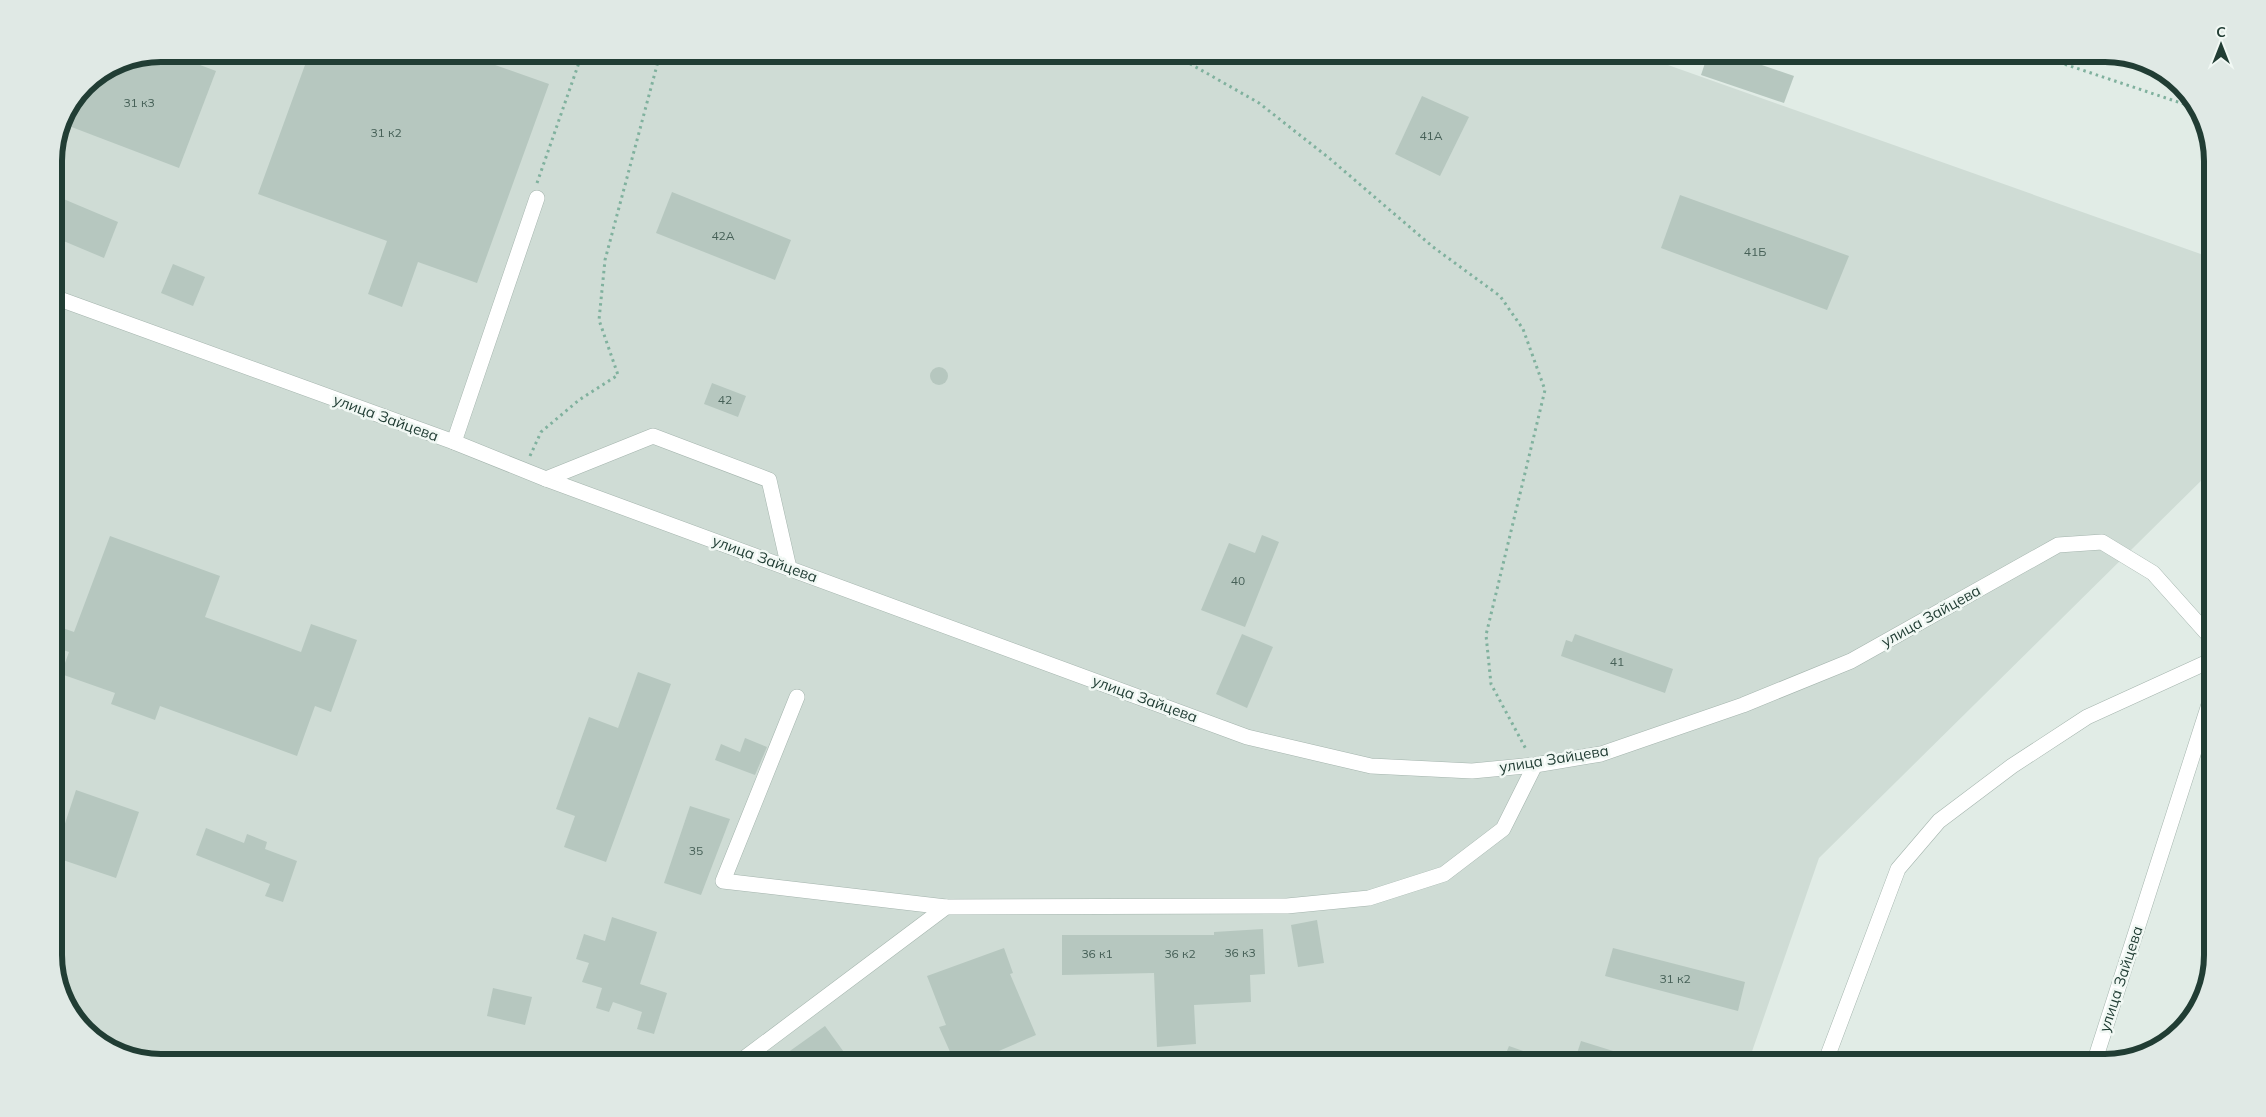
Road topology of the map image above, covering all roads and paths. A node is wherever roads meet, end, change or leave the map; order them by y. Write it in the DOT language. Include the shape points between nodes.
graph roads {
  1 [pos="579,62"];
  2 [pos="658,62"];
  3 [pos="1187,62"];
  4 [pos="2058,62"];
  5 [pos="2185,104"];
  6 [pos="537,198"];
  7 [pos="63,300"];
  8 [pos="454,442"];
  9 [pos="524,470"];
  10 [pos="546,479"];
  11 [pos="788,568"];
  12 [pos="2204,630"];
  13 [pos="2204,664"];
  14 [pos="797,698"];
  15 [pos="2204,721"];
  16 [pos="1535,765"];
  17 [pos="946,907"];
  18 [pos="750,1054"];
  19 [pos="1828,1054"];
  20 [pos="2097,1054"];
  1 -- 6 [label="path" via="536,184"];
  2 -- 9 [label="path" via="605,260 599,320 618,375 579,400 541,432"];
  3 -- 16 [label="path" via="1259,103 1329,158 1433,247 1500,296 1523,329 1545,390 1486,635 1491,684"];
  4 -- 5 [label="path"];
  6 -- 8 [label="street"];
  7 -- 8 [label="street, улица Зайцева"];
  8 -- 9 [label="street, улица Зайцева"];
  9 -- 10 [label="street, улица Зайцева"];
  10 -- 11 [label="street, улица Зайцева"];
  10 -- 11 [label="street" via="653,436 769,480"];
  11 -- 16 [label="street, улица Зайцева" via="1247,737 1371,766 1472,771"];
  12 -- 16 [label="street, улица Зайцева" via="2153,573 2102,542 2058,545 1851,661 1742,705 1601,754"];
  13 -- 19 [label="street" via="2087,716 2012,766 1939,821 1898,869"];
  14 -- 17 [label="street" via="723,881"];
  15 -- 20 [label="street, улица Зайцева"];
  16 -- 17 [label="street" via="1503,829 1444,874 1369,898 1287,906"];
  17 -- 18 [label="street"];
}
